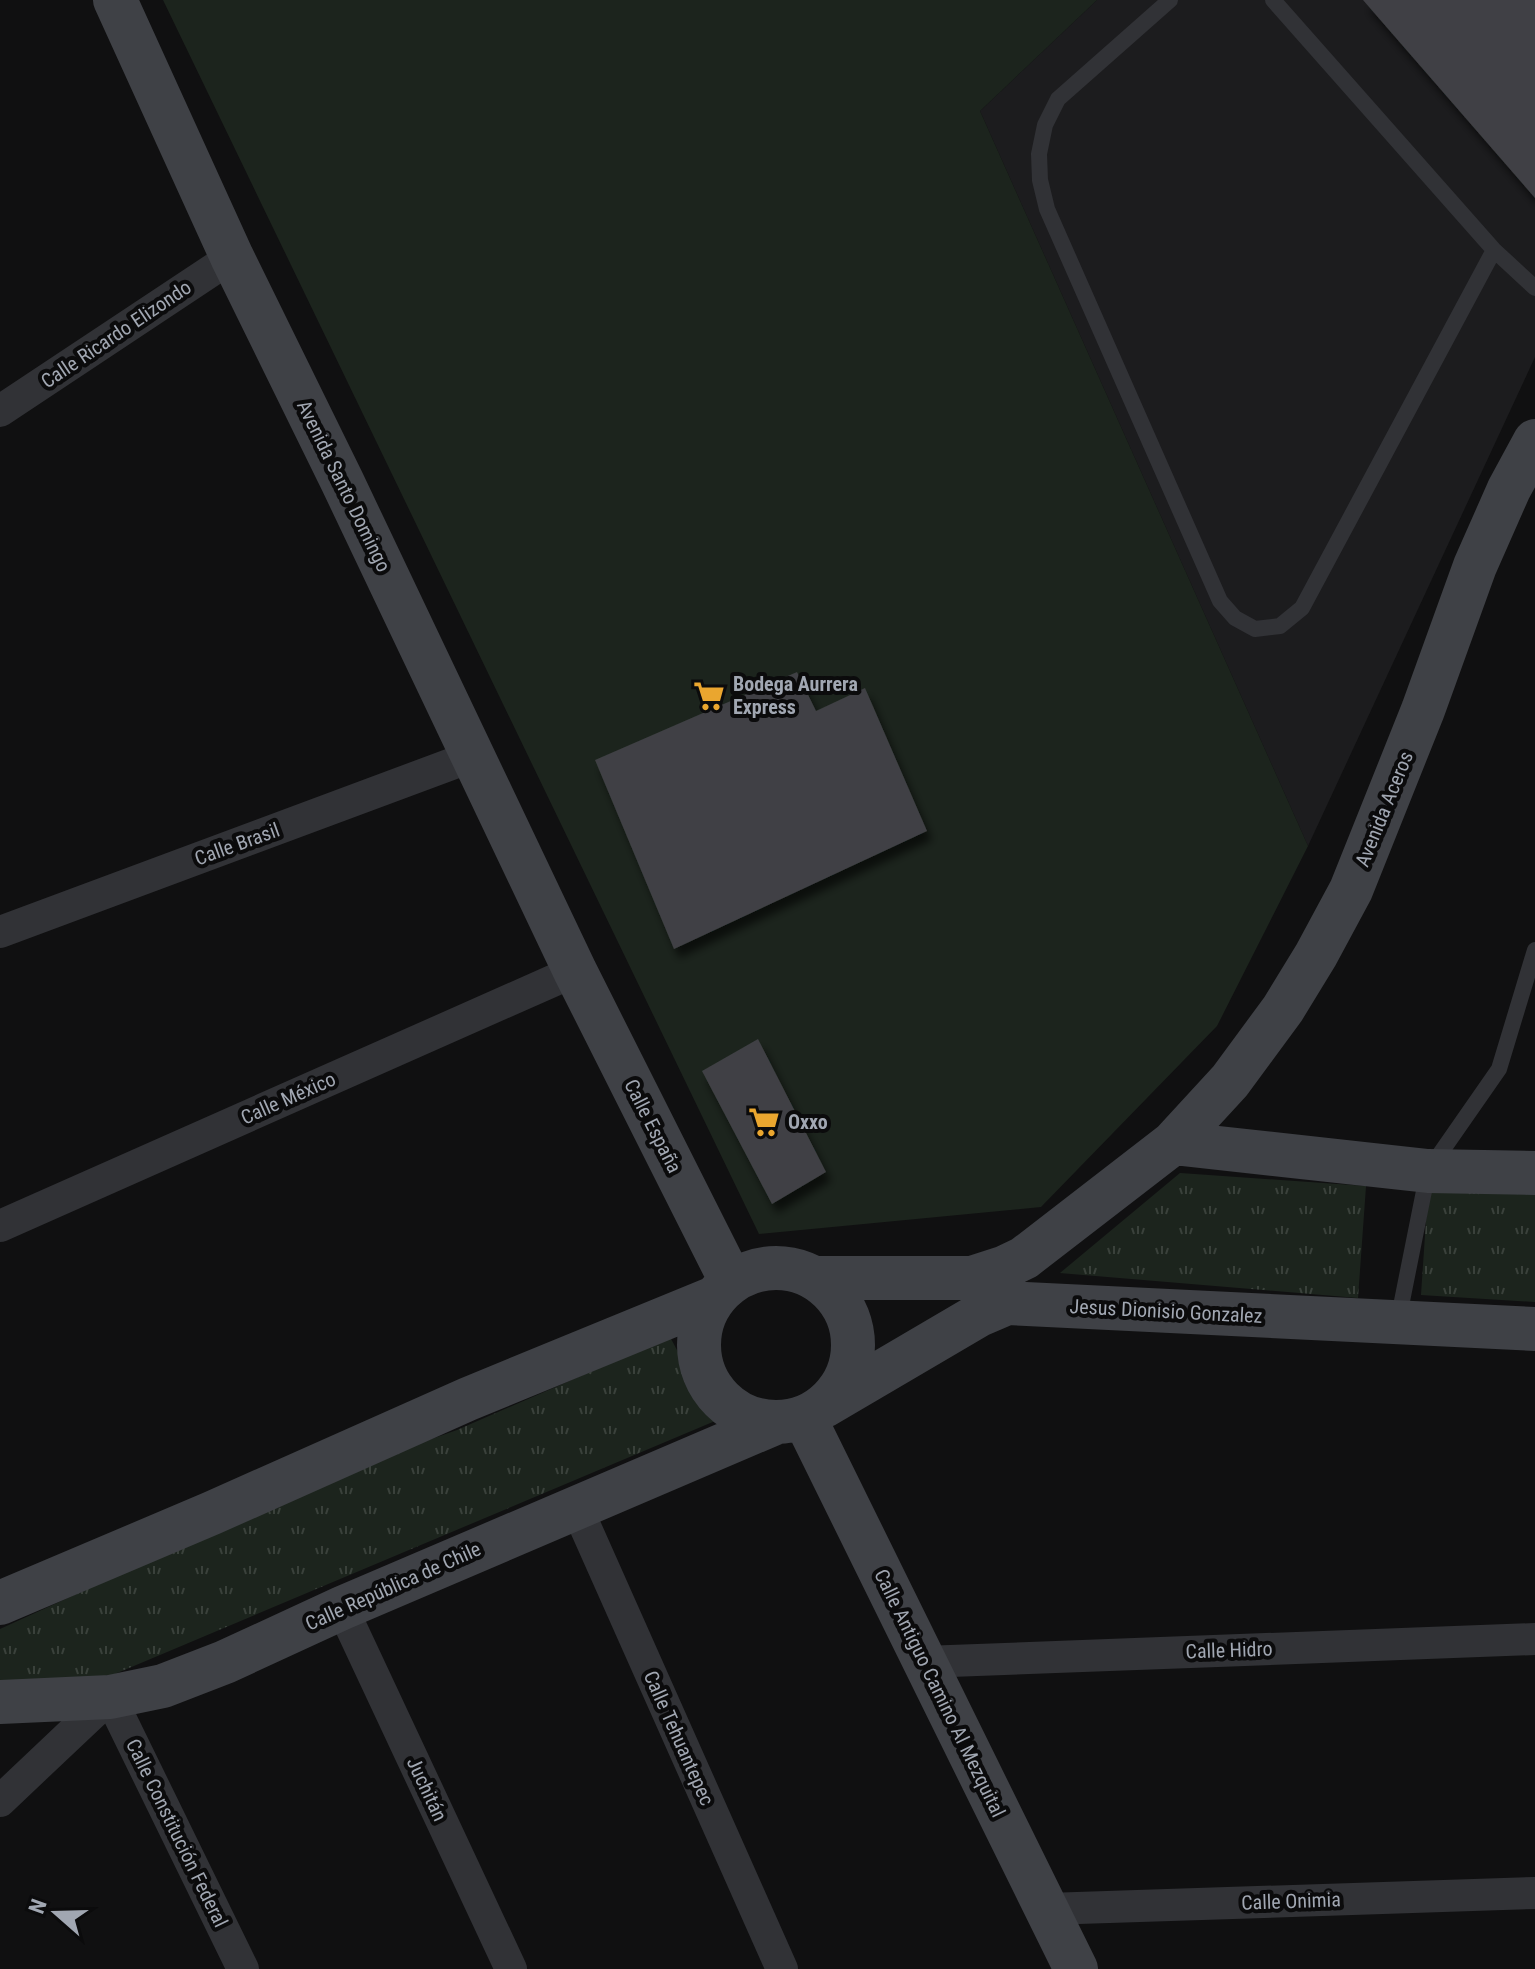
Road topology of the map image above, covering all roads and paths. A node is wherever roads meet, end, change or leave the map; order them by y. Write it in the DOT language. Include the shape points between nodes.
graph roads {
  1 [pos="115,0"];
  2 [pos="1170,0"];
  3 [pos="1273,0"];
  4 [pos="1494,250"];
  5 [pos="232,257"];
  6 [pos="1535,288"];
  7 [pos="0,411"];
  8 [pos="1535,441"];
  9 [pos="473,756"];
  10 [pos="0,932"];
  11 [pos="1535,950"];
  12 [pos="575,971"];
  13 [pos="1173,1143"];
  14 [pos="1428,1171"];
  15 [pos="1535,1173"];
  16 [pos="0,1226"];
  17 [pos="815,1278"];
  18 [pos="1005,1286"];
  19 [pos="722,1290"];
  20 [pos="1398,1322"];
  21 [pos="1535,1329"];
  22 [pos="801,1415"];
  23 [pos="576,1506"];
  24 [pos="0,1603"];
  25 [pos="342,1608"];
  26 [pos="1535,1639"];
  27 [pos="923,1662"];
  28 [pos="110,1697"];
  29 [pos="0,1702"];
  30 [pos="0,1801"];
  31 [pos="1535,1893"];
  32 [pos="1047,1909"];
  33 [pos="243,1969"];
  34 [pos="511,1969"];
  35 [pos="782,1969"];
  36 [pos="1076,1969"];
  1 -- 5 [label="street, Avenida Santo Domingo"];
  2 -- 4 [label="lane" via="1058,99 1045,125 1040,180 1047,209 1220,601 1235,618 1255,629 1280,626 1302,608"];
  3 -- 4 [label="lane"];
  4 -- 6 [label="lane"];
  5 -- 7 [label="street, Calle Ricardo Elizondo"];
  5 -- 9 [label="street, Avenida Santo Domingo"];
  8 -- 13 [label="street, Avenida Aceros" via="1475,566 1351,890 1283,1009 1230,1081"];
  9 -- 10 [label="street, Calle Brasil"];
  9 -- 12 [label="street, Avenida Santo Domingo"];
  11 -- 14 [label="lane" via="1499,1069"];
  12 -- 16 [label="street, Calle México"];
  12 -- 19 [label="street, Calle España"];
  13 -- 14 [label="street"];
  13 -- 18 [label="street, Avenida Aceros" via="1024,1258"];
  14 -- 15 [label="street"];
  14 -- 20 [label="lane"];
  17 -- 18 [label="street" via="972,1278"];
  17 -- 19 [label="street" via="773,1267 750,1271"];
  17 -- 22 [label="street" via="845,1308 853,1350 839,1390"];
  18 -- 20 [label="street, Jesus Dionisio Gonzalez"];
  18 -- 22 [label="street, Jesus Dionisio Gonzalez" via="979,1315"];
  19 -- 22 [label="street" via="704,1318 699,1342 712,1389 729,1407 751,1418"];
  19 -- 24 [label="street"];
  20 -- 21 [label="street, Jesus Dionisio Gonzalez"];
  22 -- 23 [label="street, Calle República de Chile"];
  22 -- 27 [label="street, Calle Antiguo Camino Al Mezquital"];
  23 -- 25 [label="street, Calle República de Chile"];
  23 -- 35 [label="street, Calle Tehuantepec"];
  25 -- 28 [label="street, Calle República de Chile" via="163,1686"];
  25 -- 34 [label="street, Juchitán"];
  26 -- 27 [label="street, Calle Hidro"];
  27 -- 32 [label="street, Calle Antiguo Camino Al Mezquital"];
  28 -- 29 [label="street, Calle República de Chile"];
  28 -- 30 [label="street"];
  28 -- 33 [label="street, Calle Constitución Federal"];
  31 -- 32 [label="street, Calle Onimia"];
  32 -- 36 [label="street, Calle Antiguo Camino Al Mezquital"];
}
